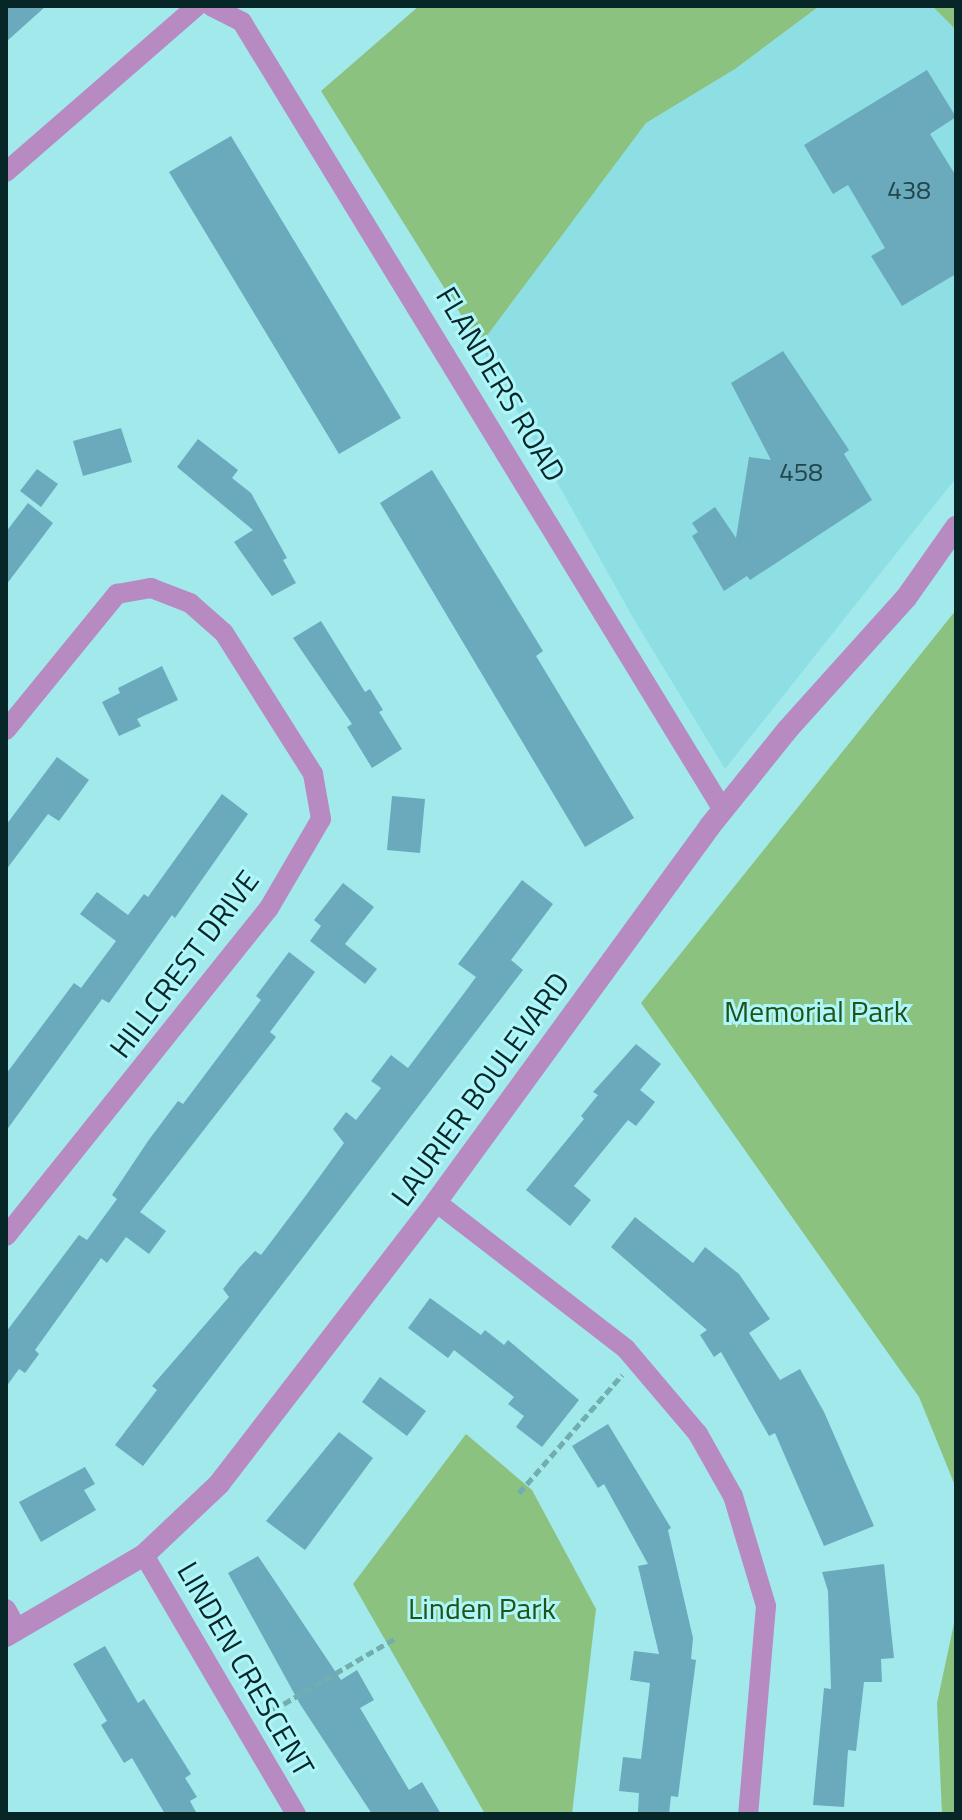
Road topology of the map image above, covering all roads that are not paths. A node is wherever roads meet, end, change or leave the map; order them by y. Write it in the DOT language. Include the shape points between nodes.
graph roads {
  1 [pos="197,6"];
  2 [pos="211,6"];
  3 [pos="6,172"];
  4 [pos="956,527"];
  5 [pos="6,730"];
  6 [pos="723,810"];
  7 [pos="436,1202"];
  8 [pos="6,1236"];
  9 [pos="144,1555"];
  10 [pos="6,1609"];
  11 [pos="12,1633"];
  12 [pos="296,1814"];
  13 [pos="748,1814"];
  1 -- 3 [label="street"];
  2 -- 6 [label="street, FLANDERS ROAD" via="242,22"];
  4 -- 6 [label="street, LAURIER BOULEVARD" via="906,598"];
  5 -- 8 [label="street, HILLCREST DRIVE" via="117,594 151,588 190,603 224,633 313,774 321,819 269,908"];
  6 -- 7 [label="street, LAURIER BOULEVARD"];
  7 -- 9 [label="street, LAURIER BOULEVARD" via="219,1484"];
  7 -- 13 [label="street" via="635,1360 698,1434 733,1496 754,1552 766,1606"];
  9 -- 11 [label="street, LAURIER BOULEVARD"];
  9 -- 12 [label="street, LINDEN CRESCENT"];
  10 -- 11 [label="street"];
}
